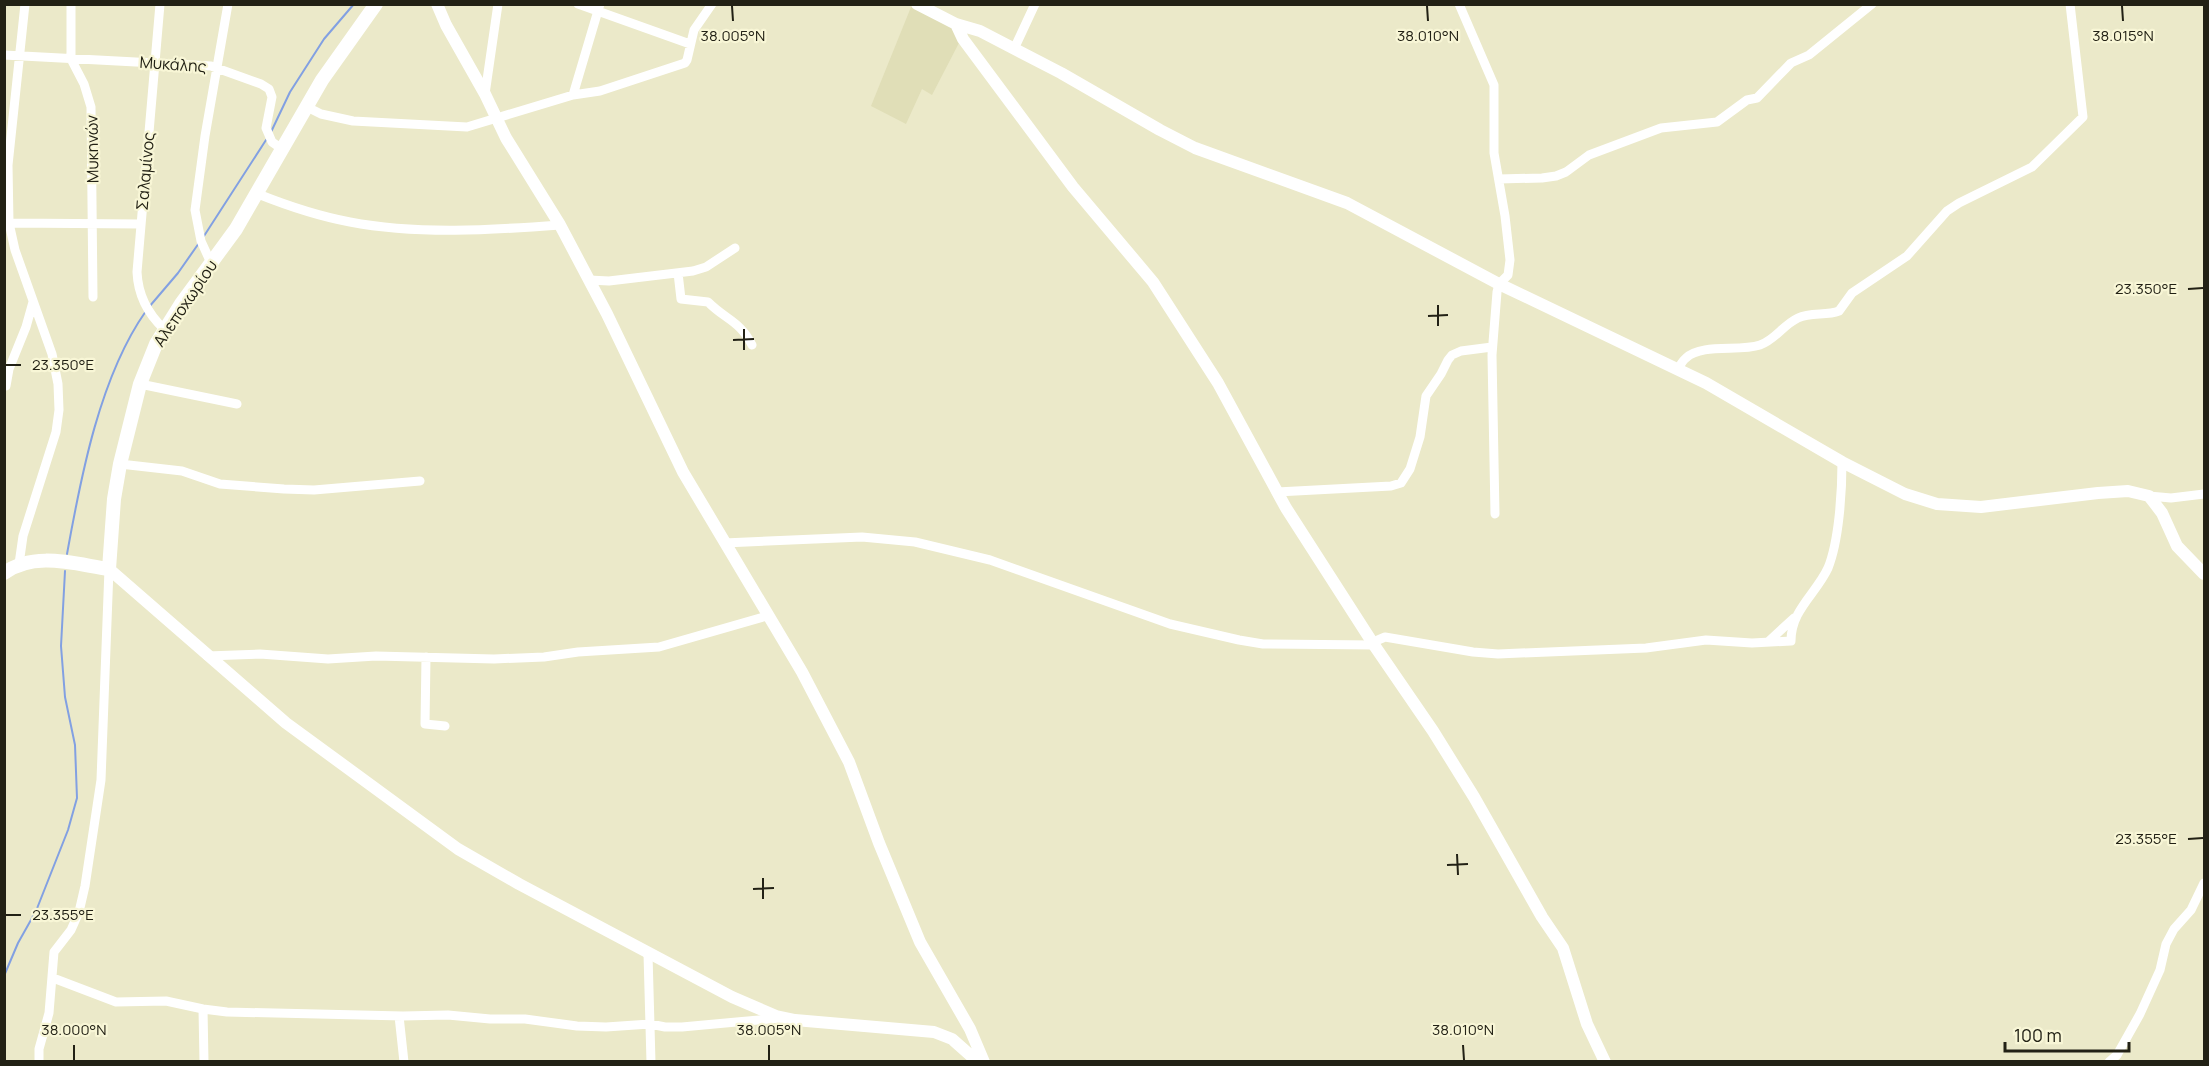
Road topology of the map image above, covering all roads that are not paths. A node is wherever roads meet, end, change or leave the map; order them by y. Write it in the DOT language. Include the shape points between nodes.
graph roads {
  1 [pos="25,4"];
  2 [pos="71,4"];
  3 [pos="160,4"];
  4 [pos="228,4"];
  5 [pos="376,4"];
  6 [pos="437,4"];
  7 [pos="498,4"];
  8 [pos="578,4"];
  9 [pos="712,4"];
  10 [pos="917,4"];
  11 [pos="1035,4"];
  12 [pos="1460,4"];
  13 [pos="1872,4"];
  14 [pos="2070,4"];
  15 [pos="599,8"];
  16 [pos="956,24"];
  17 [pos="690,44"];
  18 [pos="1014,49"];
  19 [pos="4,55"];
  20 [pos="20,56"];
  21 [pos="71,59"];
  22 [pos="154,61"];
  23 [pos="218,68"];
  24 [pos="485,94"];
  25 [pos="573,95"];
  26 [pos="305,106"];
  27 [pos="498,119"];
  28 [pos="282,149"];
  29 [pos="6,167"];
  30 [pos="1499,179"];
  31 [pos="258,194"];
  32 [pos="9,223"];
  33 [pos="92,223"];
  34 [pos="141,224"];
  35 [pos="560,225"];
  36 [pos="735,248"];
  37 [pos="211,264"];
  38 [pos="678,273"];
  39 [pos="589,280"];
  40 [pos="1499,284"];
  41 [pos="93,297"];
  42 [pos="33,302"];
  43 [pos="164,329"];
  44 [pos="752,345"];
  45 [pos="1492,347"];
  46 [pos="1678,369"];
  47 [pos="140,384"];
  48 [pos="6,386"];
  49 [pos="237,404"];
  50 [pos="1842,462"];
  51 [pos="120,464"];
  52 [pos="420,481"];
  53 [pos="1277,492"];
  54 [pos="2205,494"];
  55 [pos="2149,496"];
  56 [pos="1495,514"];
  57 [pos="724,543"];
  58 [pos="19,564"];
  59 [pos="109,569"];
  60 [pos="4,573"];
  61 [pos="2205,574"];
  62 [pos="767,616"];
  63 [pos="1796,616"];
  64 [pos="1767,642"];
  65 [pos="1374,645"];
  66 [pos="207,656"];
  67 [pos="426,657"];
  68 [pos="445,726"];
  69 [pos="2205,883"];
  70 [pos="648,954"];
  71 [pos="53,978"];
  72 [pos="203,1010"];
  73 [pos="399,1016"];
  74 [pos="782,1018"];
  75 [pos="650,1024"];
  76 [pos="39,1062"];
  77 [pos="204,1062"];
  78 [pos="404,1062"];
  79 [pos="651,1062"];
  80 [pos="978,1062"];
  81 [pos="984,1062"];
  82 [pos="1605,1062"];
  83 [pos="2109,1062"];
  1 -- 20 [label="street"];
  2 -- 21 [label="street, Μυκηνών"];
  3 -- 22 [label="street, Σαλαμίνος"];
  4 -- 23 [label="street"];
  5 -- 26 [label="main road, Αλεποχωρίου"];
  6 -- 24 [label="street"];
  7 -- 24 [label="street"];
  8 -- 15 [label="street"];
  9 -- 17 [label="street" via="698,23"];
  10 -- 16 [label="street"];
  11 -- 18 [label="street"];
  12 -- 30 [label="street" via="1493,81 1493,142"];
  13 -- 30 [label="street" via="1809,55 1791,63 1757,98 1748,100 1717,123 1660,128 1589,155 1556,176"];
  14 -- 46 [label="street" via="2083,117 2038,163 1959,203 1907,255 1852,293 1839,311 1800,317 1770,341 1755,347 1690,355"];
  15 -- 17 [label="street"];
  15 -- 25 [label="street"];
  16 -- 18 [label="street" via="980,31"];
  16 -- 53 [label="street" via="963,39 1073,187 1153,282 1218,383"];
  17 -- 25 [label="street" via="685,63 600,91"];
  18 -- 40 [label="street" via="1195,148 1347,203"];
  19 -- 20 [label="street, Μυκάλης"];
  20 -- 21 [label="street, Μυκάλης"];
  20 -- 29 [label="street"];
  21 -- 22 [label="street, Μυκάλης"];
  21 -- 33 [label="street, Μυκηνών" via="91,107"];
  22 -- 23 [label="street, Μυκάλης"];
  22 -- 34 [label="street, Σαλαμίνος"];
  23 -- 28 [label="street, Μυκάλης" via="269,89 273,97 266,128 272,142"];
  23 -- 37 [label="street" via="195,210"];
  24 -- 27 [label="street"];
  25 -- 27 [label="street"];
  26 -- 27 [label="street" via="353,121 457,127"];
  26 -- 28 [label="main road, Αλεποχωρίου"];
  27 -- 35 [label="street"];
  28 -- 31 [label="main road, Αλεποχωρίου"];
  29 -- 32 [label="street"];
  30 -- 40 [label="street" via="1510,260 1508,275"];
  31 -- 35 [label="street" via="290,207 378,226 453,229"];
  31 -- 37 [label="main road, Αλεποχωρίου"];
  32 -- 33 [label="street"];
  32 -- 42 [label="street"];
  33 -- 34 [label="street"];
  33 -- 41 [label="street, Μυκηνών"];
  34 -- 43 [label="street, Σαλαμίνος" via="137,286 147,310"];
  35 -- 39 [label="street"];
  36 -- 38 [label="street" via="706,267"];
  37 -- 43 [label="main road, Αλεποχωρίου"];
  38 -- 39 [label="street"];
  38 -- 44 [label="street" via="681,299 708,302 740,325"];
  39 -- 57 [label="street" via="669,446"];
  40 -- 45 [label="street"];
  40 -- 46 [label="street"];
  42 -- 48 [label="street"];
  42 -- 58 [label="street" via="54,361 59,410"];
  43 -- 47 [label="main road, Αλεποχωρίου"];
  45 -- 53 [label="street" via="1461,351 1448,360 1426,396 1420,437 1401,483"];
  45 -- 56 [label="street"];
  46 -- 50 [label="street"];
  47 -- 49 [label="street"];
  47 -- 51 [label="main road, Αλεποχωρίου"];
  50 -- 55 [label="street" via="1905,494 1949,506 1999,506 2128,491"];
  50 -- 63 [label="street" via="1834,549 1821,580"];
  51 -- 52 [label="street" via="182,471 220,484 284,489"];
  51 -- 59 [label="main road, Αλεποχωρίου"];
  53 -- 65 [label="street"];
  54 -- 55 [label="street" via="2178,498"];
  55 -- 61 [label="street" via="2162,513 2176,546"];
  57 -- 62 [label="street"];
  57 -- 65 [label="street" via="862,537 922,543 990,560 1170,624 1239,640 1263,644"];
  58 -- 59 [label="main road" via="49,560"];
  58 -- 60 [label="main road"];
  59 -- 66 [label="street"];
  59 -- 71 [label="street" via="101,780 79,912 54,952"];
  62 -- 67 [label="street" via="659,647 544,657"];
  62 -- 81 [label="street" via="802,672 849,762 920,942 970,1029"];
  63 -- 64 [label="street"];
  63 -- 64 [label="street" via="1791,641"];
  64 -- 65 [label="street" via="1706,640 1646,648 1498,654 1385,637"];
  65 -- 82 [label="street" via="1454,765 1563,948 1587,1024"];
  66 -- 67 [label="street"];
  66 -- 70 [label="street" via="286,723 458,849"];
  67 -- 68 [label="street" via="425,724"];
  69 -- 83 [label="street" via="2191,910 2174,929 2140,1014"];
  70 -- 74 [label="street" via="732,998"];
  70 -- 75 [label="street"];
  71 -- 72 [label="street" via="116,1002 166,1000"];
  71 -- 76 [label="street"];
  72 -- 73 [label="street"];
  72 -- 77 [label="street"];
  73 -- 75 [label="street" via="525,1019 606,1027"];
  73 -- 78 [label="street"];
  74 -- 75 [label="street" via="682,1027"];
  74 -- 80 [label="street" via="934,1032 952,1039"];
  75 -- 79 [label="street"];
}
